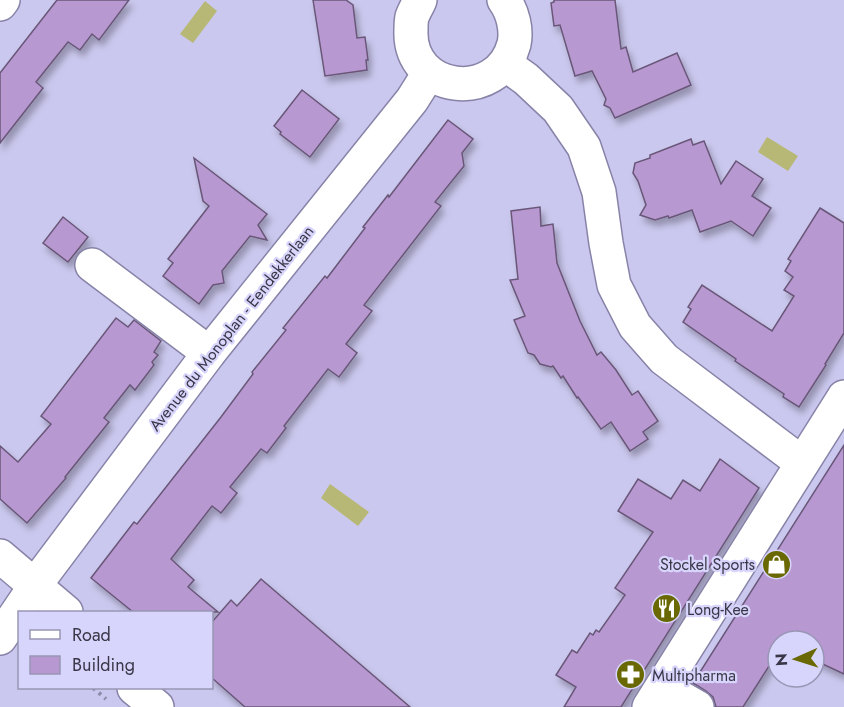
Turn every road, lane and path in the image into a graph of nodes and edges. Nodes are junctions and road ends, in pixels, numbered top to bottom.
1 (3, 0) edge
2 (420, 0) edge
3 (504, 0) edge
4 (0, 4) edge
5 (505, 64) junction
6 (429, 72) junction
7 (92, 265) dead end
8 (209, 353) junction
9 (844, 397) edge
10 (802, 463) junction
11 (0, 556) edge
12 (20, 600) edge
13 (62, 611) edge
14 (0, 638) edge
15 (136, 689) edge
16 (656, 697) edge
17 (157, 707) edge
18 (697, 707) edge

1 - 4 street
2 - 6 street
3 - 5 street
5 - 6 street
5 - 10 street
6 - 8 street, Avenue du Monoplan - Eendekkerlaan
7 - 8 street
8 - 12 street, Avenue du Monoplan - Eendekkerlaan
9 - 10 street
10 - 16 street
11 - 12 street
12 - 13 street
12 - 14 street, Avenue du Monoplan - Eendekkerlaan
15 - 17 street
16 - 18 street

